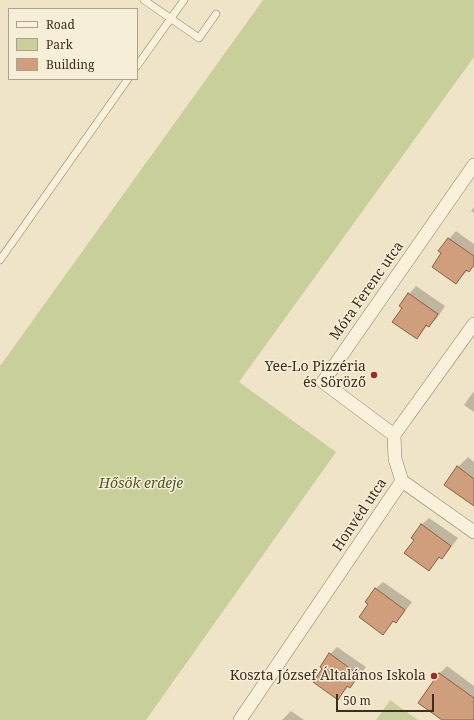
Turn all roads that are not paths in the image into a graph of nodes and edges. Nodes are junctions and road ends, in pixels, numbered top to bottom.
1 (144, 0) edge
2 (184, 0) edge
3 (216, 14) dead end
4 (171, 18) junction
5 (138, 65) edge
6 (127, 80) edge
7 (474, 166) edge
8 (0, 260) edge
9 (474, 324) edge
10 (394, 435) junction
11 (402, 481) junction
12 (474, 532) edge
13 (240, 720) edge

1 - 4 lane
2 - 4 lane
3 - 4 lane
4 - 5 lane
6 - 8 lane
7 - 10 street, Móra Ferenc utca
9 - 10 street
10 - 11 street, Honvéd utca
11 - 12 street
11 - 13 street, Honvéd utca

